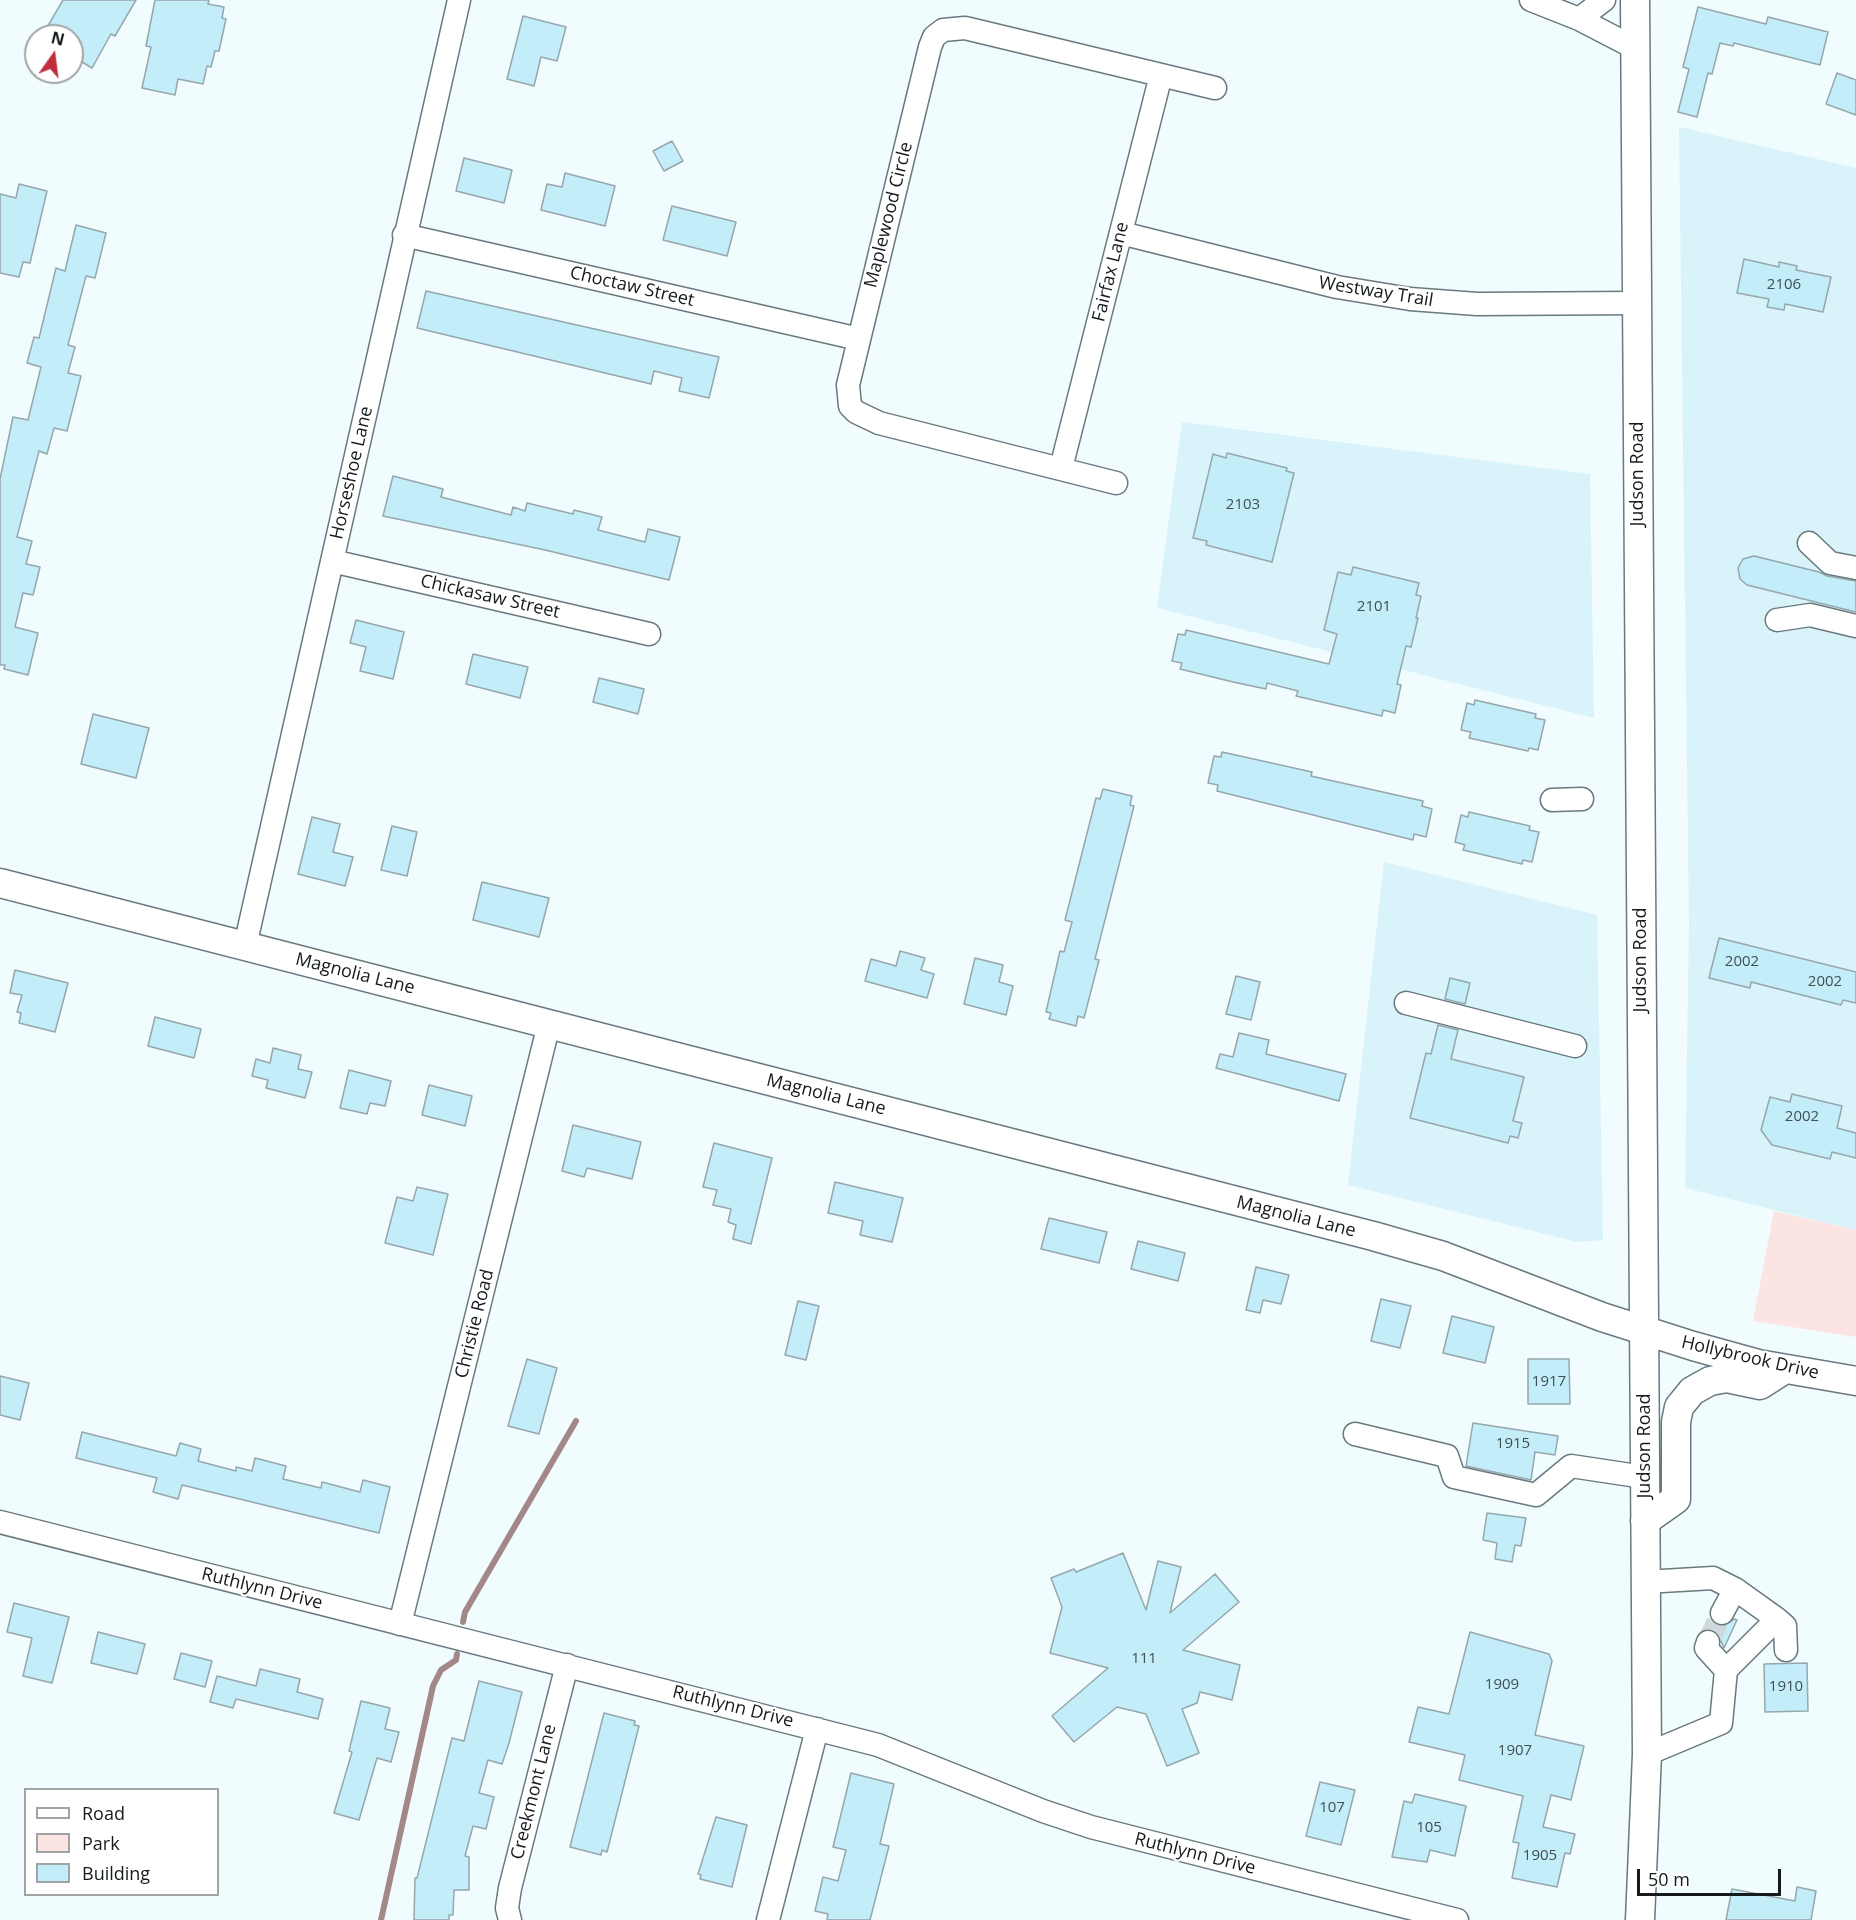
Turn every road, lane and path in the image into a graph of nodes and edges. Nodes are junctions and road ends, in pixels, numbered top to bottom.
1 (459, 0) edge
2 (1531, 0) edge
3 (1604, 0) edge
4 (1635, 0) edge
5 (1579, 19) junction
6 (1635, 48) junction
7 (1161, 75) junction
8 (1215, 88) dead end
9 (1121, 233) junction
10 (404, 235) junction
11 (1637, 303) junction
12 (859, 339) junction
13 (1061, 468) junction
14 (1116, 483) dead end
15 (1809, 543) dead end
16 (332, 561) junction
17 (1856, 568) edge
18 (1777, 620) dead end
19 (1856, 626) edge
20 (649, 634) dead end
21 (1582, 799) dead end
22 (1552, 800) dead end
23 (0, 883) edge
24 (245, 946) junction
25 (1406, 1003) dead end
26 (549, 1024) junction
27 (1575, 1046) dead end
28 (1644, 1331) junction
29 (1785, 1369) junction
30 (1856, 1381) edge
31 (1355, 1434) dead end
32 (1644, 1477) junction
33 (1645, 1521) junction
34 (0, 1522) edge
35 (1645, 1582) junction
36 (1735, 1589) junction
37 (1722, 1613) tunnel mouth
38 (1776, 1619) junction
39 (400, 1624) junction
40 (1708, 1642) dead end
41 (1786, 1650) dead end
42 (567, 1665) junction
43 (1726, 1670) junction
44 (817, 1729) junction
45 (1647, 1754) junction
46 (510, 1920) edge
47 (768, 1920) edge
48 (1457, 1920) edge
49 (1640, 1920) edge

1 - 10 street, Horseshoe Lane
2 - 5 street
3 - 5 street
4 - 6 main road, Judson Road
5 - 6 street
6 - 11 main road, Judson Road
7 - 8 street, Maplewood Circle
7 - 9 street, Fairfax Lane
7 - 12 street, Maplewood Circle
9 - 11 street, Westway Trail
9 - 13 street, Fairfax Lane
10 - 12 street, Choctaw Street
10 - 16 street, Horseshoe Lane
11 - 28 main road, Judson Road
12 - 13 street, Maplewood Circle
13 - 14 street, Maplewood Circle
15 - 17 street
16 - 20 street, Chickasaw Street
16 - 24 street, Horseshoe Lane
18 - 19 street
21 - 22 street
23 - 24 main road, Magnolia Lane
24 - 26 main road, Magnolia Lane
25 - 27 street
26 - 28 main road, Magnolia Lane
26 - 39 street, Christie Road
28 - 29 main road, Hollybrook Drive
28 - 32 main road, Judson Road
29 - 30 main road, Hollybrook Drive
29 - 33 main road
31 - 32 street
32 - 33 main road, Judson Road
33 - 35 main road, Judson Road
34 - 39 street, Ruthlynn Drive
35 - 36 street
35 - 45 main road, Judson Road
36 - 37 street
36 - 38 street
38 - 41 street
38 - 43 street
39 - 42 street, Ruthlynn Drive
40 - 43 street
42 - 44 street, Ruthlynn Drive
42 - 46 street, Creekmont Lane
43 - 45 street
44 - 47 street
44 - 48 street, Ruthlynn Drive
45 - 49 main road, Judson Road

